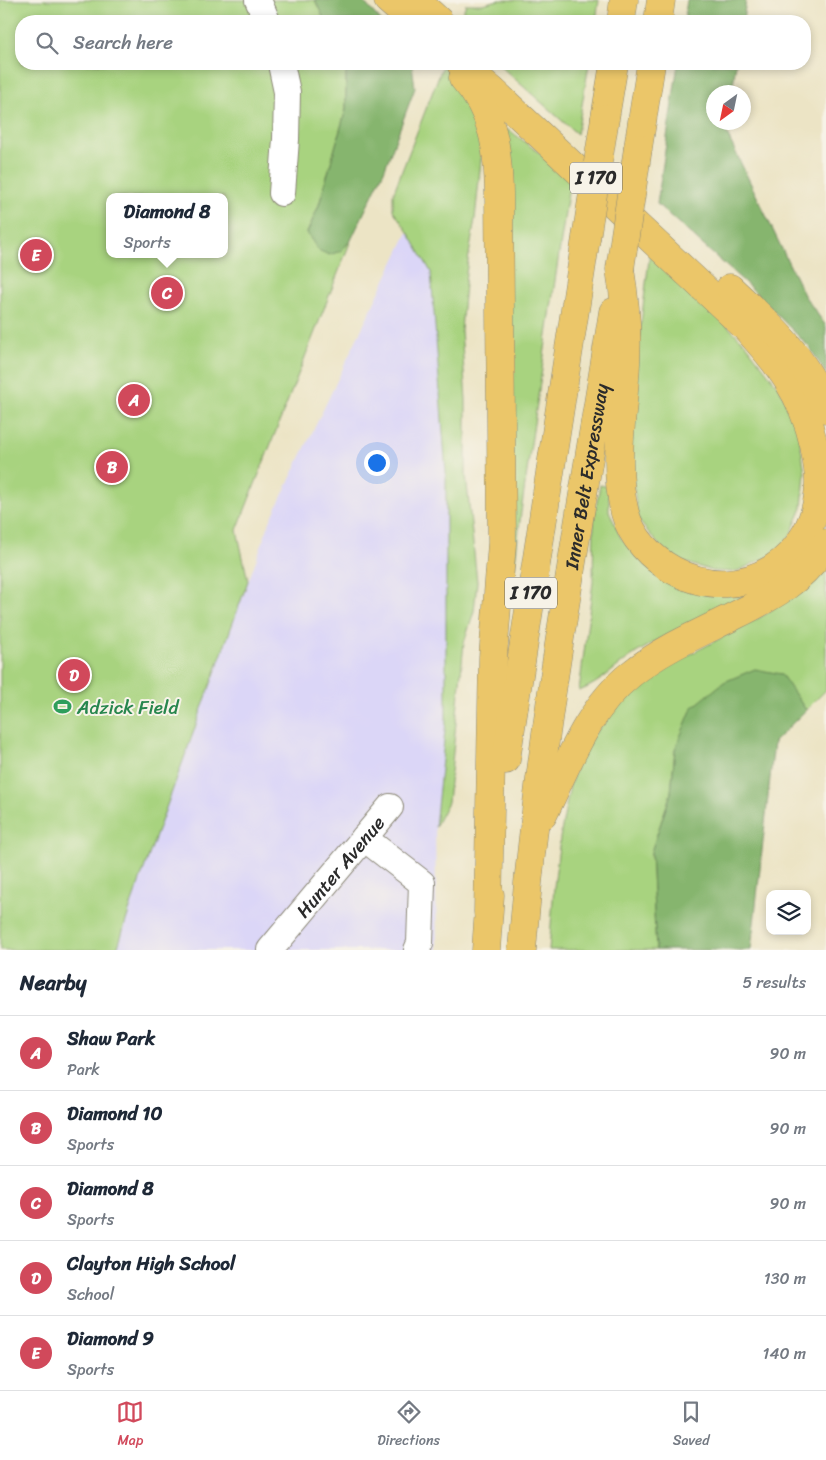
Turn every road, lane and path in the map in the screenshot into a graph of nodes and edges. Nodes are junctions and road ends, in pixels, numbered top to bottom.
1 (258, 0) edge
2 (624, 0) edge
3 (661, 0) edge
4 (264, 15) edge
5 (621, 15) edge
6 (659, 15) edge
7 (282, 70) edge
8 (455, 70) edge
9 (468, 70) edge
10 (493, 70) edge
11 (613, 70) edge
12 (650, 70) edge
13 (282, 193) dead end
14 (620, 269) junction
15 (826, 409) edge
16 (826, 544) edge
17 (390, 807) dead end
18 (533, 836) junction
19 (364, 838) junction
20 (488, 912) junction
21 (270, 950) edge
22 (417, 950) edge
23 (486, 950) edge
24 (522, 950) edge

1 - 4 street
2 - 5 highway
3 - 6 highway
7 - 13 street
8 - 20 highway
9 - 14 highway
10 - 15 highway
11 - 20 highway, Inner Belt Expressway / I 170, bridge
12 - 14 highway, Inner Belt Expressway / I 170, bridge
14 - 18 highway, Inner Belt Expressway / I 170
16 - 18 highway
17 - 19 street, Hunter Avenue
18 - 24 highway, Inner Belt Expressway / I 170
19 - 21 street, Hunter Avenue
19 - 22 street
20 - 23 highway, Inner Belt Expressway / I 170

